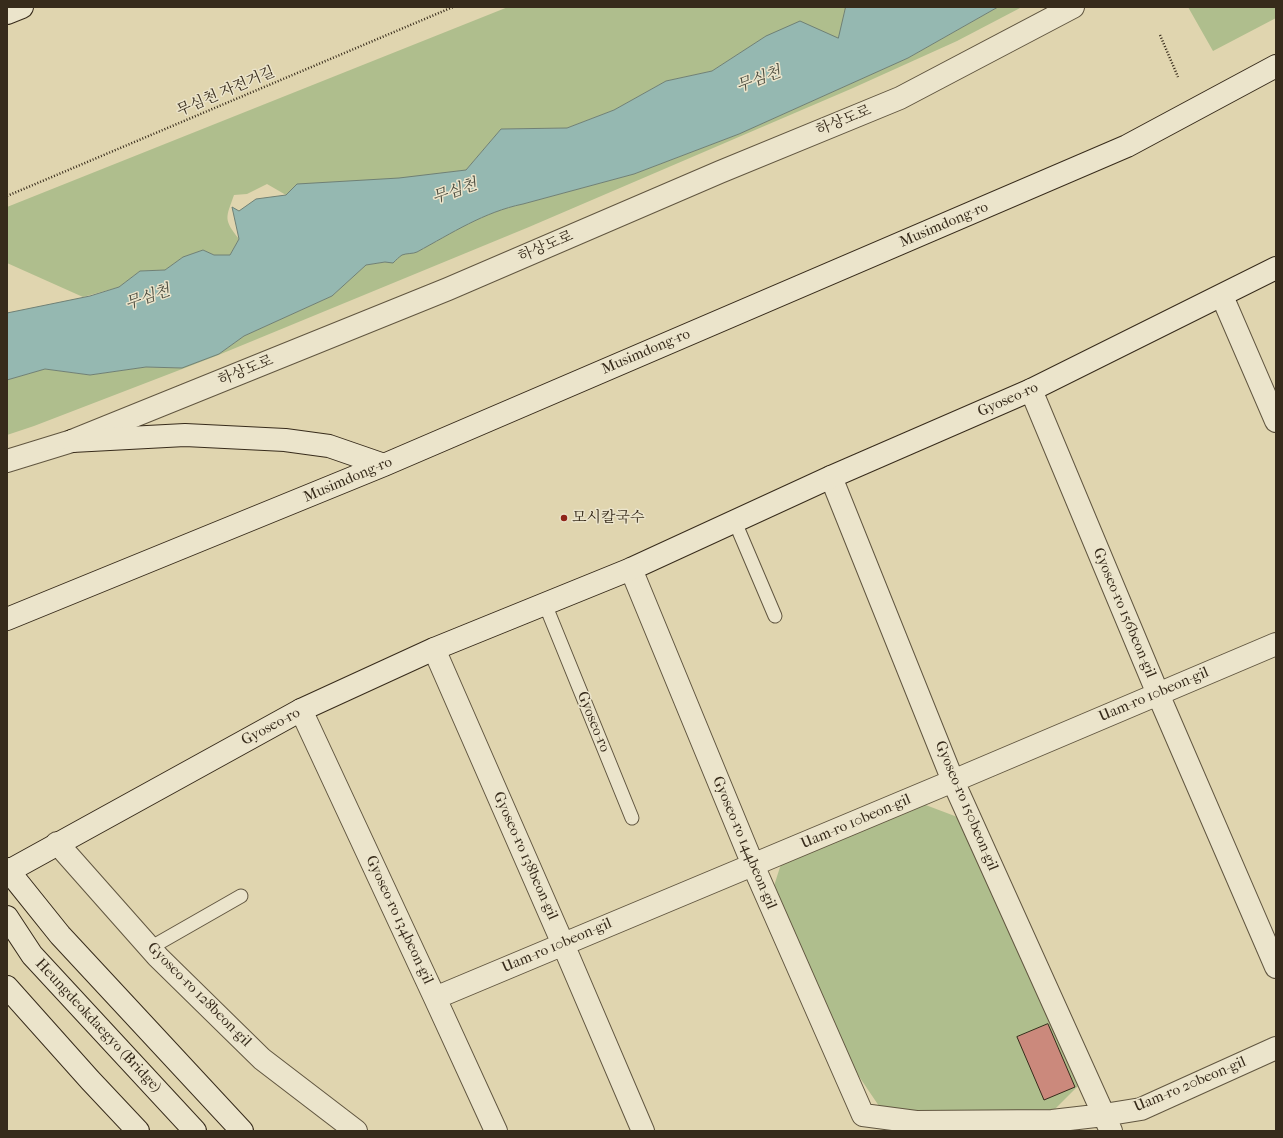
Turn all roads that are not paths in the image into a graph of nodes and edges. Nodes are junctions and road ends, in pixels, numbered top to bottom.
1 (22, 7) edge
2 (1073, 7) edge
3 (7, 13) edge
4 (1276, 66) edge
5 (1276, 268) edge
6 (1222, 296) junction
7 (1031, 390) junction
8 (1276, 421) edge
9 (72, 441) junction
10 (7, 461) edge
11 (384, 465) junction
12 (831, 477) junction
13 (735, 522) junction
14 (631, 569) junction
15 (545, 604) junction
16 (775, 616) dead end
17 (7, 619) edge
18 (1276, 644) edge
19 (434, 649) junction
20 (1158, 694) junction
21 (300, 710) junction
22 (953, 781) junction
23 (632, 818) dead end
24 (57, 843) junction
25 (752, 865) junction
26 (7, 871) edge
27 (241, 896) dead end
28 (7, 917) edge
29 (563, 944) junction
30 (150, 948) junction
31 (1276, 967) edge
32 (7, 987) edge
33 (435, 998) junction
34 (1276, 1048) edge
35 (860, 1123) edge
36 (1107, 1123) edge
37 (138, 1131) edge
38 (195, 1131) edge
39 (242, 1131) edge
40 (356, 1131) edge
41 (496, 1131) edge
42 (643, 1131) edge

1 - 3 street
2 - 9 street, 하상도로
4 - 11 street, Musimdong-ro
5 - 6 street, Gyoseo-ro
6 - 7 street, Gyoseo-ro
6 - 8 street
7 - 12 street, Gyoseo-ro
7 - 20 street, Gyoseo-ro 156beon-gil
9 - 10 street, 하상도로
9 - 11 street
11 - 17 street, Musimdong-ro
12 - 13 street, Gyoseo-ro
12 - 22 street, Gyoseo-ro 150beon-gil
13 - 14 street, Gyoseo-ro
13 - 16 lane
14 - 15 street, Gyoseo-ro
14 - 25 street, Gyoseo-ro 144beon-gil
15 - 19 street, Gyoseo-ro
15 - 23 lane, Gyoseo-ro
18 - 20 street, Uam-ro 10beon-gil
19 - 21 street, Gyoseo-ro
19 - 29 street, Gyoseo-ro 138beon-gil
20 - 22 street, Uam-ro 10beon-gil
20 - 31 street, Gyoseo-ro 156beon-gil
21 - 24 street, Gyoseo-ro
21 - 33 street, Gyoseo-ro 134beon-gil
22 - 25 street, Uam-ro 10beon-gil
22 - 36 street, Gyoseo-ro 150beon-gil
24 - 26 street, Gyoseo-ro
24 - 30 street, Gyoseo-ro 128beon-gil
25 - 29 street, Uam-ro 10beon-gil
25 - 35 street, Gyoseo-ro 144beon-gil
26 - 39 street
27 - 30 lane
28 - 38 street, Heungdeokdaegyo (Bridge)
29 - 33 street, Uam-ro 10beon-gil
29 - 42 street, Gyoseo-ro 138beon-gil
30 - 40 street, Gyoseo-ro 128beon-gil
32 - 37 street
33 - 41 street, Gyoseo-ro 134beon-gil
34 - 36 street, Uam-ro 20beon-gil
35 - 36 street, Uam-ro 20beon-gil

